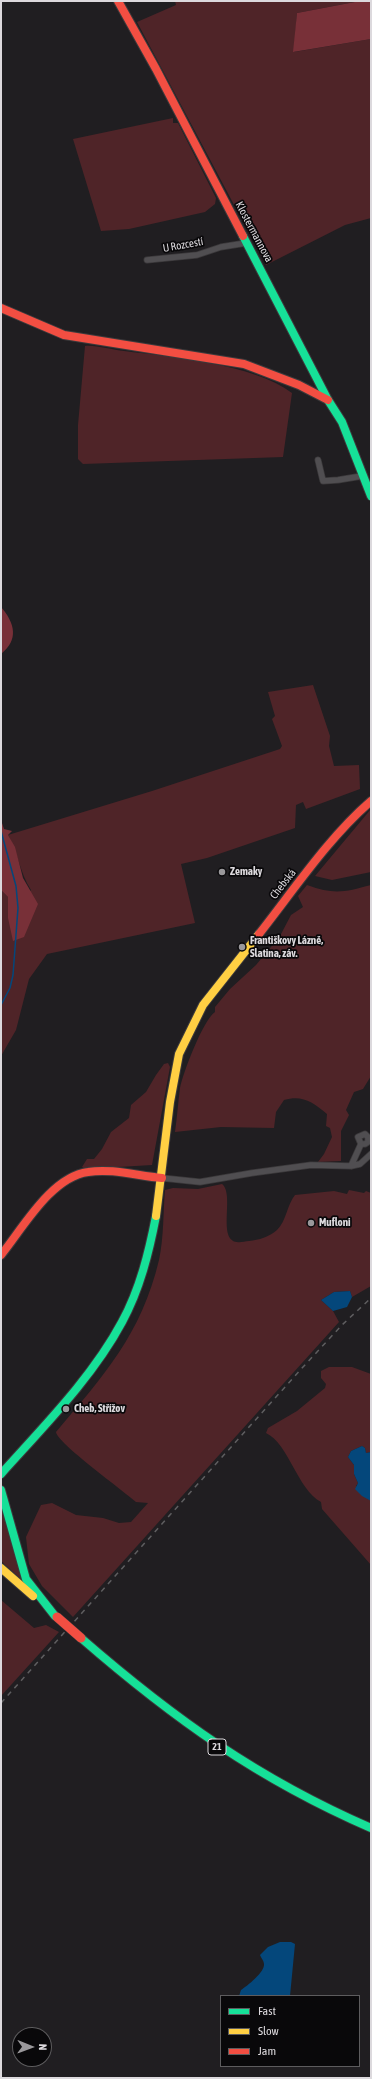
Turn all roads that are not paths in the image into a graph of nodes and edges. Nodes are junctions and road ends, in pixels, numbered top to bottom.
1 (118, 1) edge
2 (246, 243) junction
3 (147, 260) dead end
4 (1, 308) edge
5 (328, 400) junction
6 (318, 460) dead end
7 (362, 476) junction
8 (371, 496) edge
9 (371, 801) edge
10 (361, 1144) dead end
11 (371, 1154) edge
12 (351, 1166) junction
13 (162, 1178) junction
14 (1, 1255) edge
15 (1, 1474) edge
16 (1, 1490) edge
17 (1, 1568) edge
18 (1, 1575) edge
19 (56, 1617) junction
20 (371, 1828) edge

1 - 2 main road, Klostermannova
2 - 3 street, U Rozcestí
2 - 5 main road, Klostermannova
4 - 5 main road
5 - 7 main road, Klostermannova
6 - 7 street
7 - 8 main road, Klostermannova
9 - 13 main road, Chebská
10 - 12 street
11 - 12 street
12 - 13 street
13 - 14 main road
13 - 15 main road, Chebská
16 - 19 main road, 21
17 - 19 main road, 21
18 - 19 main road, 21
19 - 20 main road, 21, bridge

